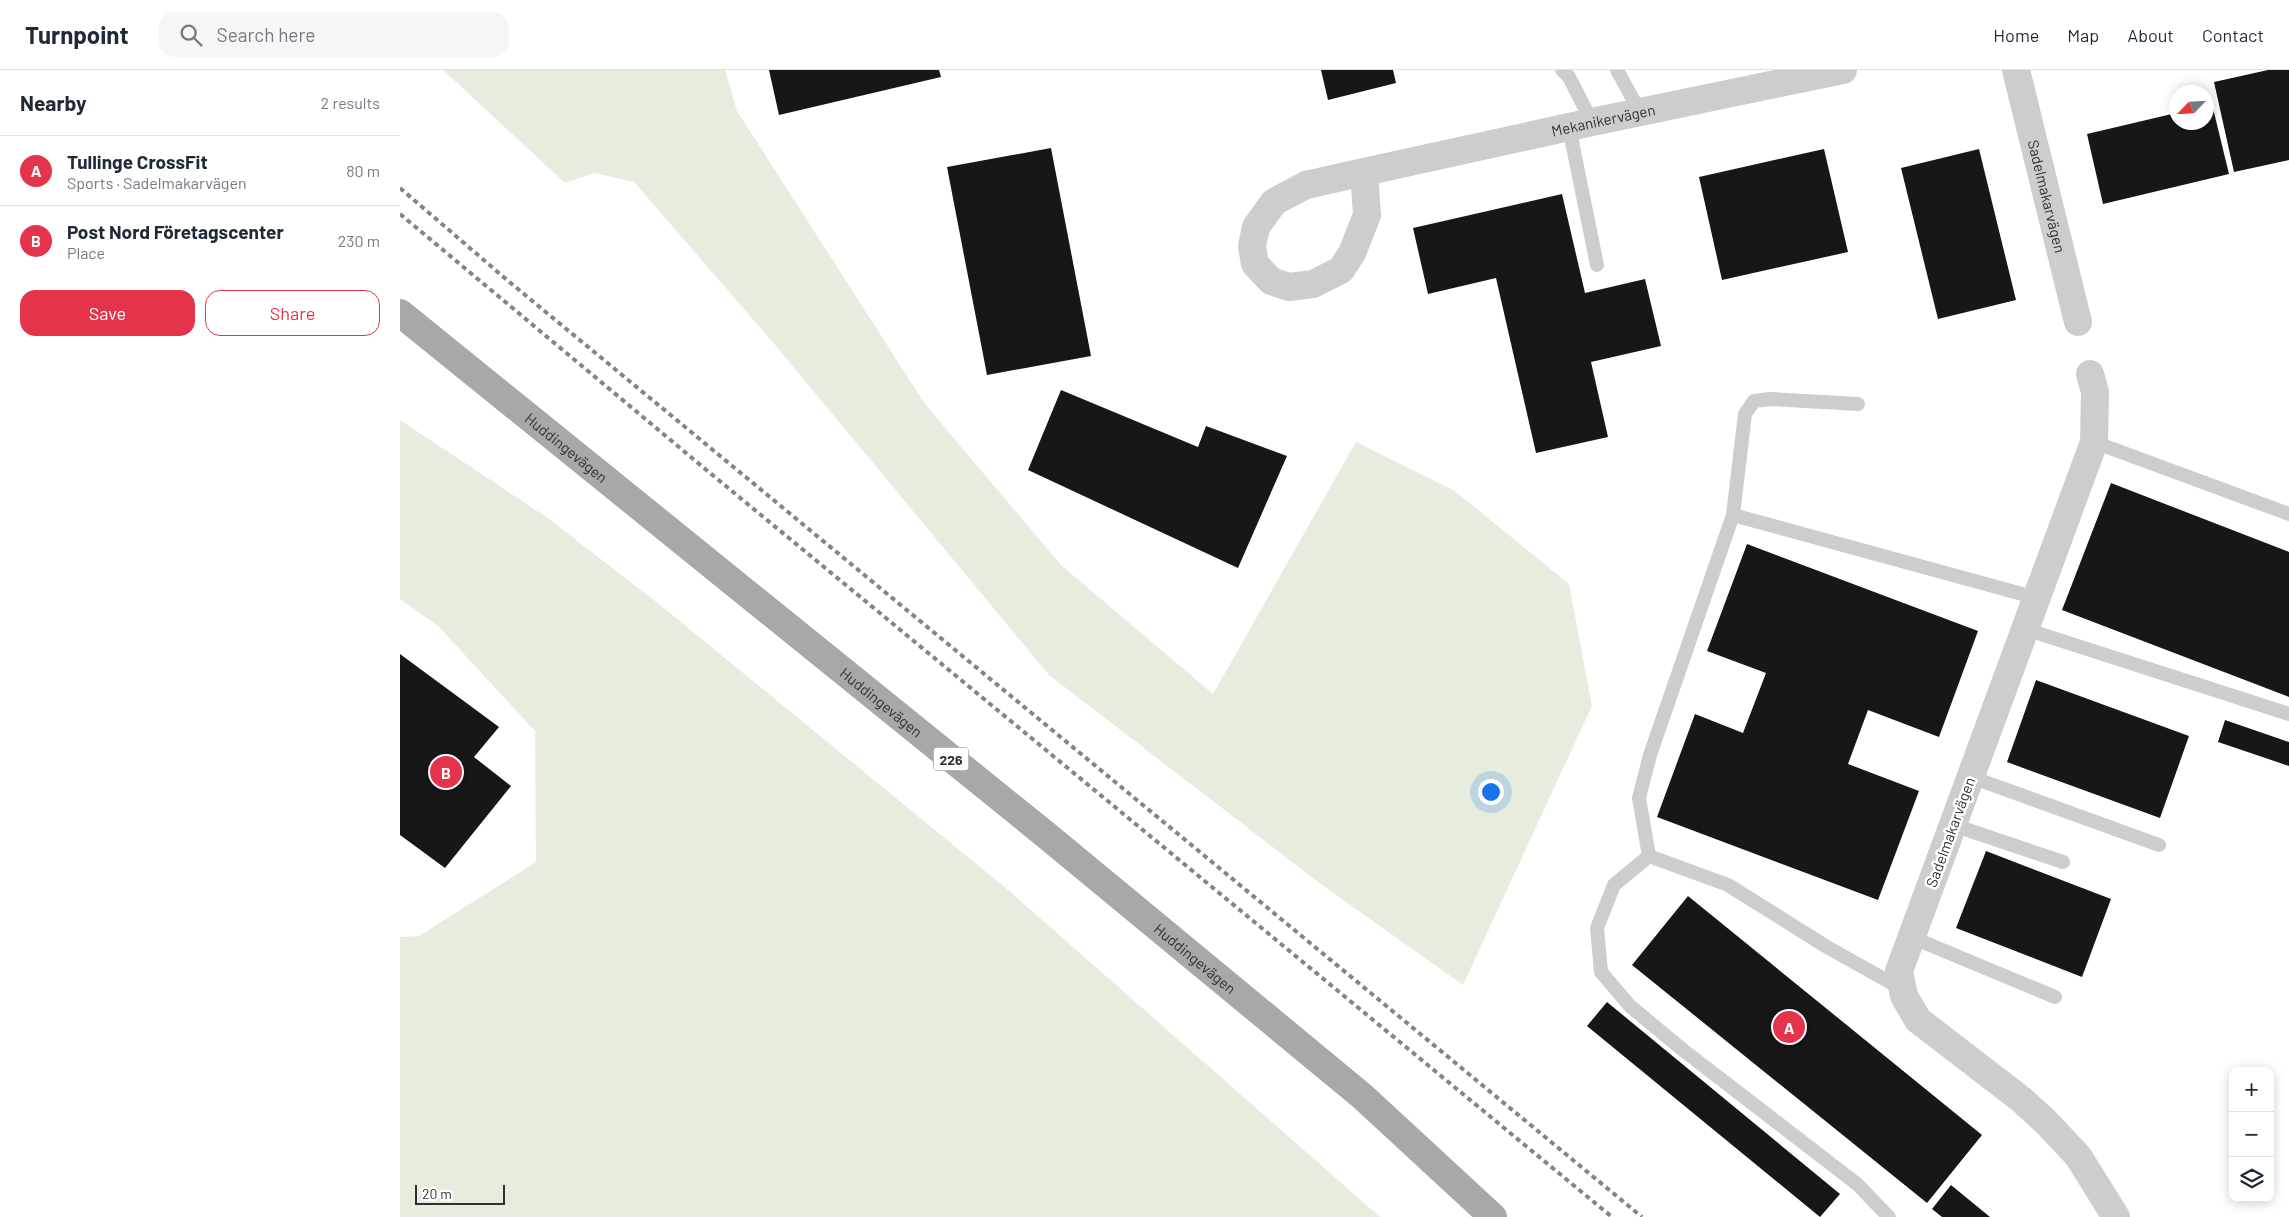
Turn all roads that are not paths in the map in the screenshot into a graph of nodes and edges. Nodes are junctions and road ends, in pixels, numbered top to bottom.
1 (1562, 70) edge
2 (1617, 70) edge
3 (1843, 70) edge
4 (2016, 70) edge
5 (1640, 112) junction
6 (1580, 124) junction
7 (1364, 172) junction
8 (1597, 265) dead end
9 (400, 313) edge
10 (2078, 322) dead end
11 (2090, 374) dead end
12 (1858, 404) dead end
13 (2094, 442) junction
14 (2289, 514) edge
15 (1733, 515) junction
16 (2037, 598) junction
17 (2025, 629) junction
18 (2289, 714) edge
19 (1971, 777) junction
20 (1953, 824) junction
21 (2159, 845) dead end
22 (1649, 856) junction
23 (2063, 862) dead end
24 (1911, 938) junction
25 (1903, 989) junction
26 (2055, 997) dead end
27 (1492, 1217) edge
28 (1889, 1217) edge
29 (2116, 1217) edge

1 - 6 lane
2 - 5 lane
3 - 5 street, Mekanikervägen
4 - 10 street, Sadelmakarvägen
5 - 6 street, Mekanikervägen
6 - 7 street, Mekanikervägen
6 - 8 lane
7 - 7 street, Mekanikervägen
9 - 27 main road, Huddingevägen / 226
11 - 13 street, Sadelmakarvägen
12 - 15 lane
13 - 14 lane
13 - 16 street, Sadelmakarvägen
15 - 16 lane
15 - 22 lane
16 - 17 street, Sadelmakarvägen
17 - 18 lane
17 - 19 street, Sadelmakarvägen
19 - 20 street, Sadelmakarvägen
19 - 21 lane
20 - 23 lane
20 - 24 street, Sadelmakarvägen
22 - 25 lane
22 - 28 lane
24 - 25 street, Sadelmakarvägen
24 - 26 lane
25 - 29 street, Sadelmakarvägen

